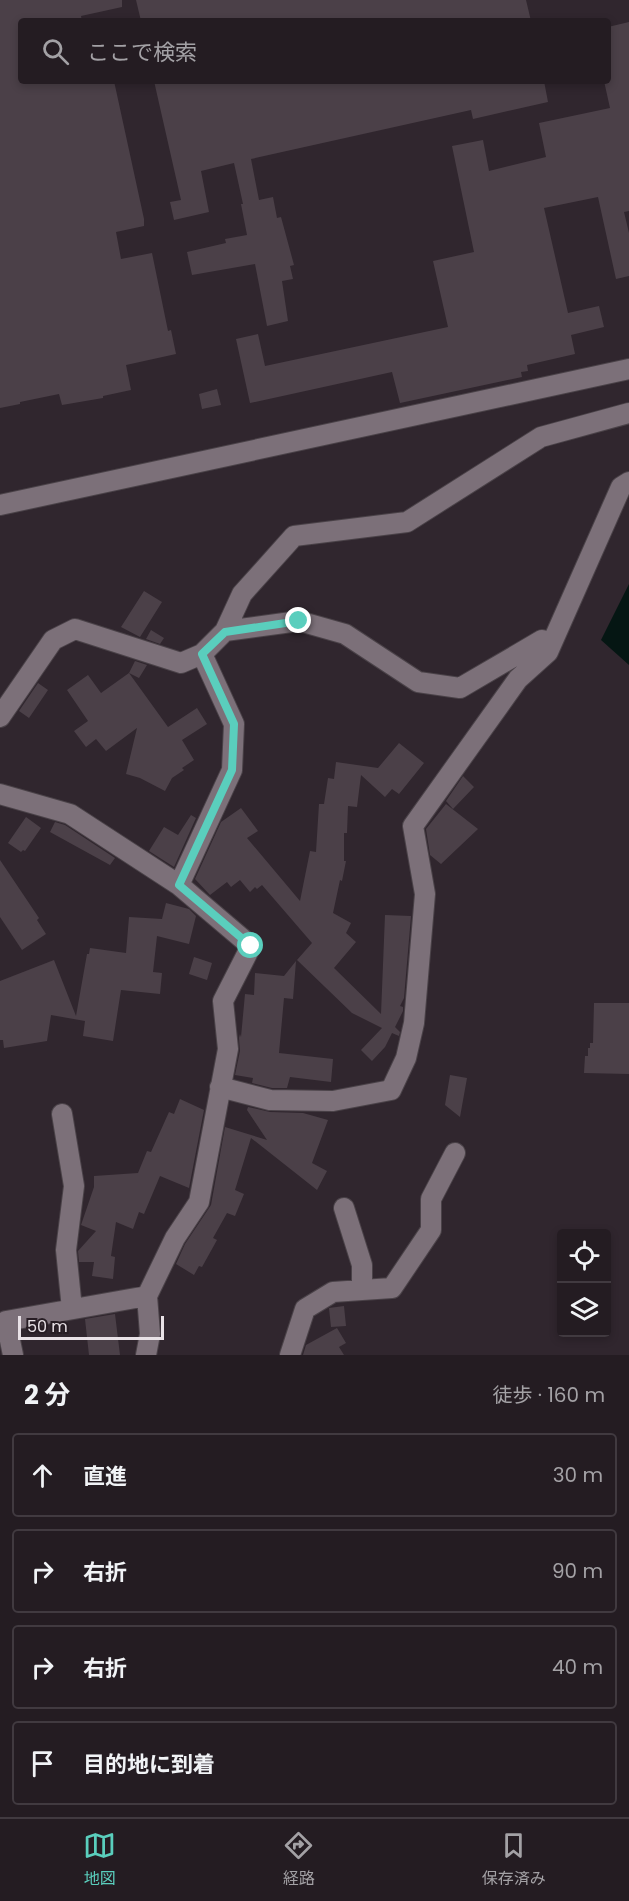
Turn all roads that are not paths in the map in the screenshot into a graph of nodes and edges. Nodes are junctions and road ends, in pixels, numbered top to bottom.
1 (629, 369) edge
2 (629, 413) edge
3 (629, 482) edge
4 (0, 505) edge
5 (225, 632) junction
6 (551, 644) junction
7 (202, 654) junction
8 (0, 717) edge
9 (0, 794) edge
10 (179, 885) junction
11 (220, 1087) junction
12 (62, 1113) dead end
13 (455, 1153) dead end
14 (344, 1208) dead end
15 (362, 1290) junction
16 (147, 1296) junction
17 (72, 1310) junction
18 (13, 1355) edge
19 (146, 1355) edge
20 (290, 1355) edge

1 - 4 street
2 - 5 street
3 - 6 street
5 - 6 street
5 - 7 street
6 - 11 street
7 - 8 street
7 - 10 street
9 - 10 street
10 - 11 street
11 - 16 street
12 - 17 street
13 - 15 street
14 - 15 street
15 - 20 street
16 - 17 street
16 - 19 street
17 - 18 street

